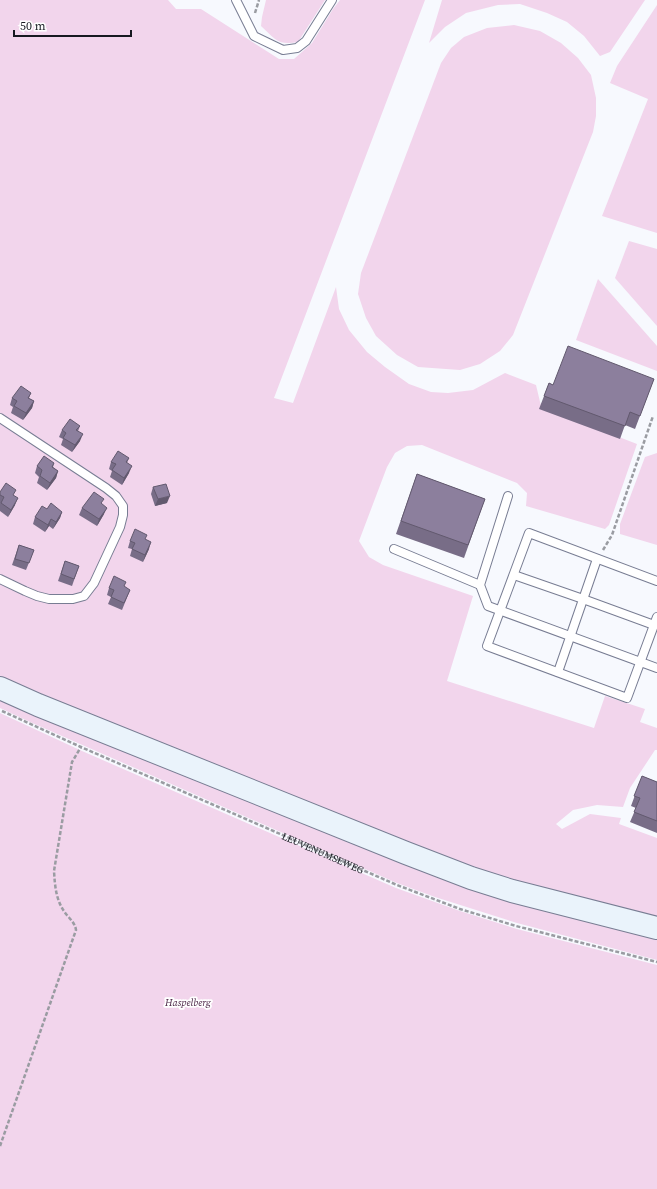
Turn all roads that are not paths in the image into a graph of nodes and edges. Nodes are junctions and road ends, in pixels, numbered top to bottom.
1 (236, 0) edge
2 (332, 0) edge
3 (0, 418) edge
4 (508, 496) dead end
5 (394, 549) dead end
6 (597, 559) junction
7 (514, 575) junction
8 (0, 579) edge
9 (657, 581) edge
10 (480, 585) junction
11 (583, 599) junction
12 (500, 611) junction
13 (656, 621) edge
14 (570, 636) junction
15 (640, 662) junction
16 (657, 668) edge
17 (558, 672) junction
18 (0, 688) edge
19 (657, 928) edge

1 - 2 lane
3 - 8 lane
4 - 10 lane
5 - 10 lane
6 - 7 lane
6 - 9 lane
6 - 11 lane
7 - 11 lane
7 - 12 lane
10 - 12 lane
11 - 13 lane
11 - 14 lane
12 - 14 lane
12 - 17 lane
13 - 15 lane
14 - 15 lane
14 - 17 lane
15 - 16 lane
15 - 17 lane
18 - 19 main road

